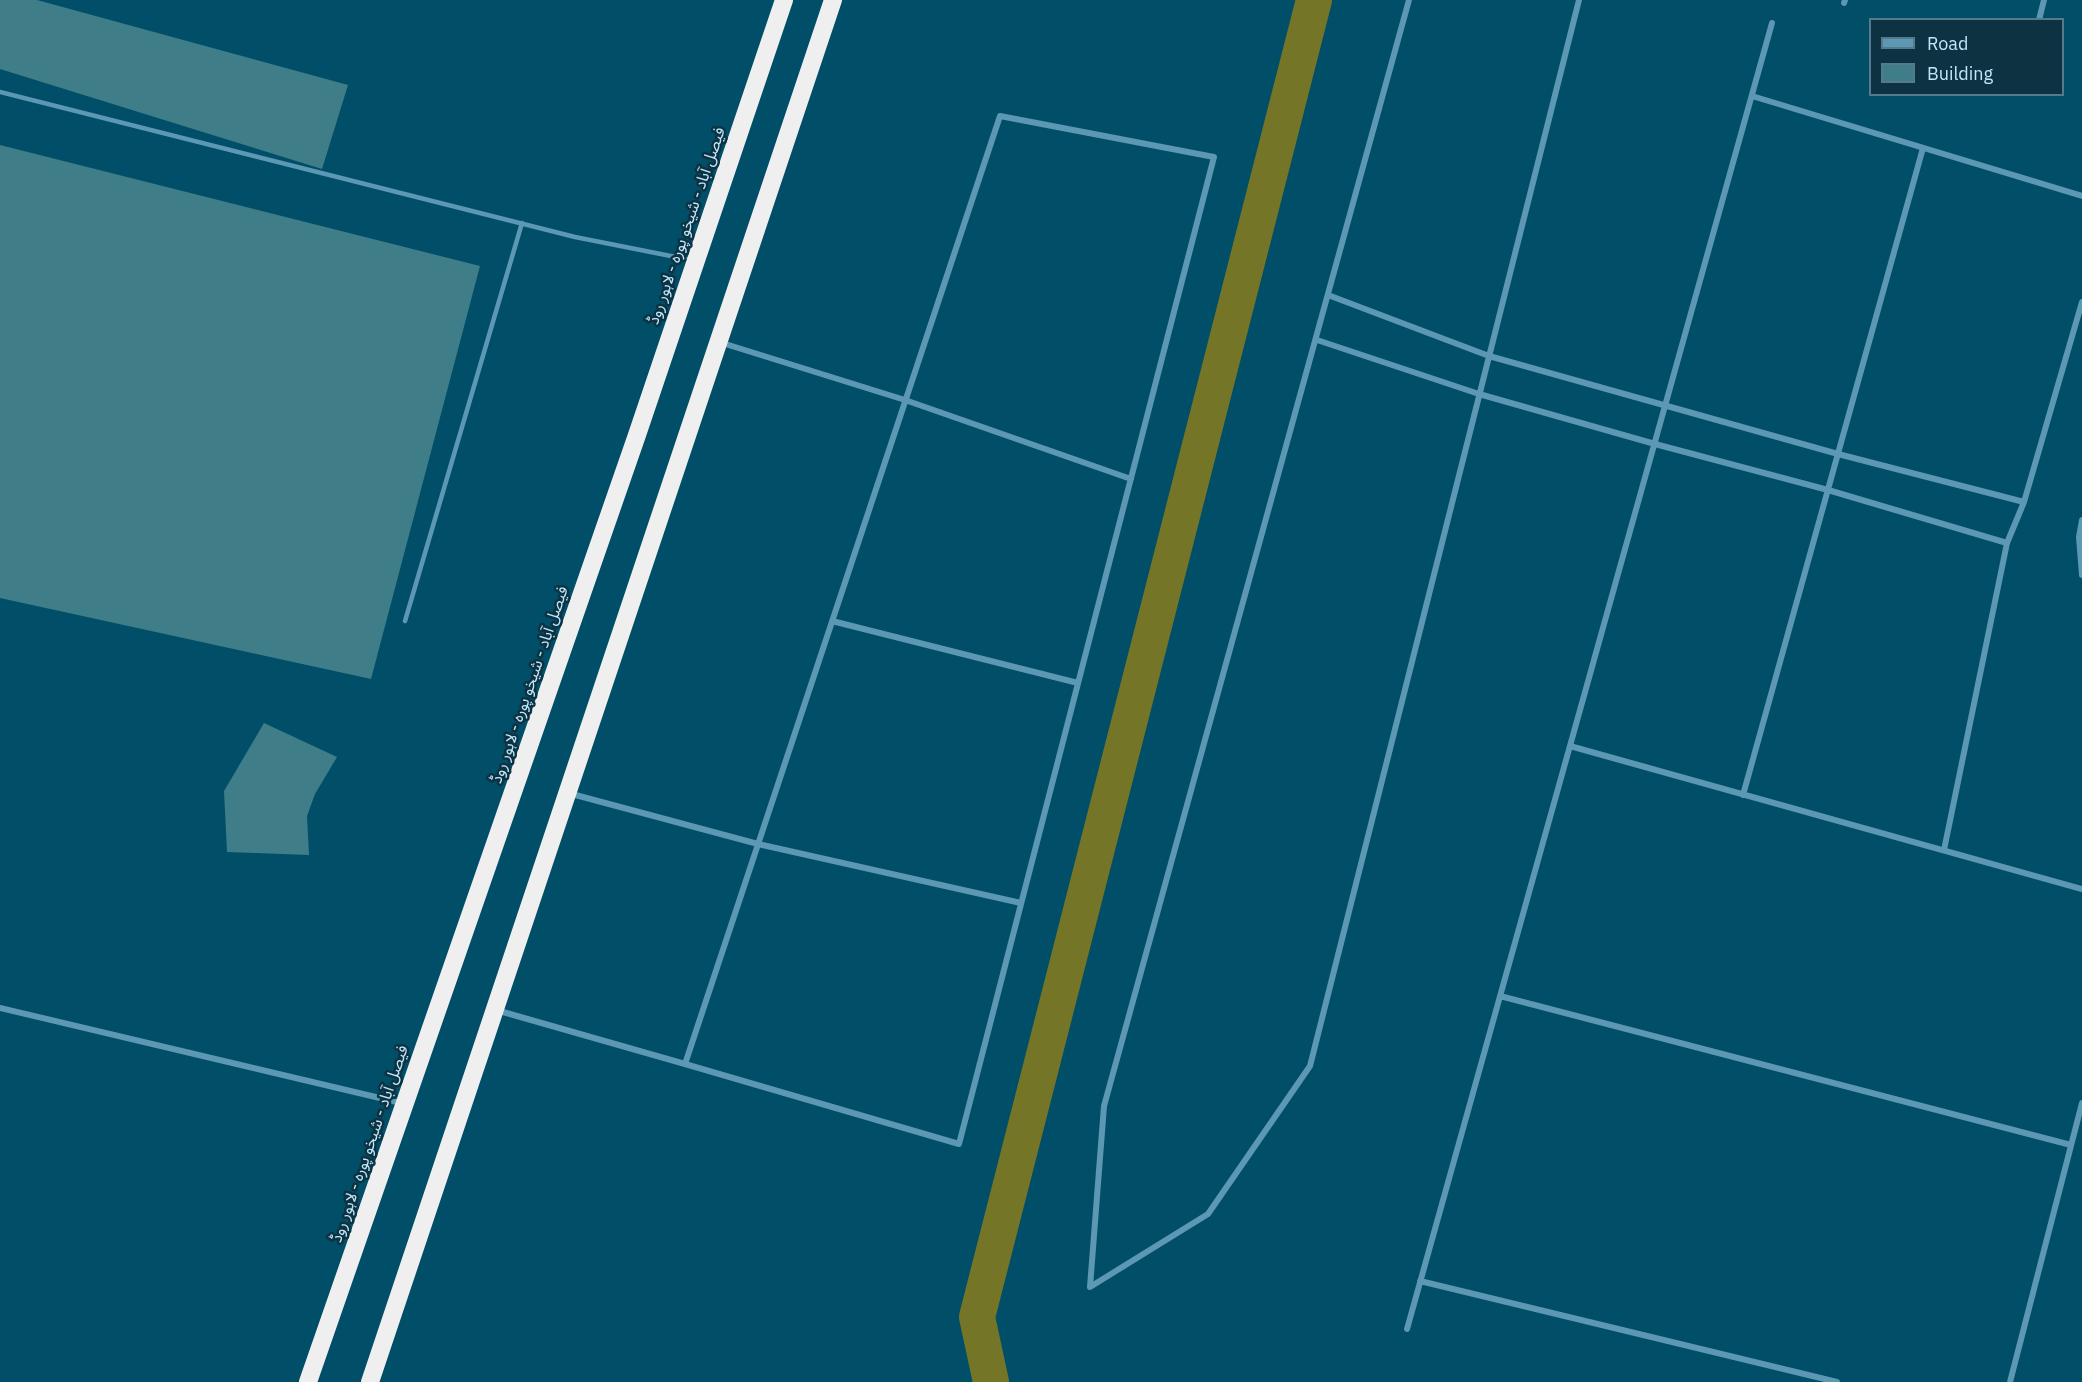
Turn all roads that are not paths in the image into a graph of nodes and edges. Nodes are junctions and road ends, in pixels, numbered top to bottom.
1 (784, 0) edge
2 (833, 0) edge
3 (1409, 0) edge
4 (1579, 0) edge
5 (2044, 0) edge
6 (2040, 18) edge
7 (1772, 24) dead end
8 (0, 92) edge
9 (1752, 96) junction
10 (1923, 148) junction
11 (2082, 196) edge
12 (522, 223) junction
13 (696, 261) junction
14 (1328, 295) junction
15 (2082, 302) edge
16 (1317, 340) junction
17 (719, 342) junction
18 (1489, 356) junction
19 (1479, 394) junction
20 (905, 400) junction
21 (1665, 406) junction
22 (1654, 444) junction
23 (1838, 454) junction
24 (1131, 479) junction
25 (1828, 490) junction
26 (2024, 502) junction
27 (2082, 520) edge
28 (2007, 543) junction
29 (2082, 575) edge
30 (405, 621) dead end
31 (832, 621) junction
32 (1078, 683) junction
33 (1570, 746) junction
34 (568, 792) junction
35 (1743, 795) junction
36 (758, 844) junction
37 (1944, 850) junction
38 (2082, 889) edge
39 (1021, 903) junction
40 (1500, 996) junction
41 (0, 1008) edge
42 (495, 1010) junction
43 (685, 1064) junction
44 (2082, 1103) edge
45 (405, 1104) junction
46 (2071, 1145) junction
47 (1420, 1281) junction
48 (1407, 1329) dead end
49 (308, 1382) edge
50 (370, 1382) edge
51 (1837, 1382) edge
52 (2010, 1382) edge

1 - 13 highway, فیصل آباد - شیخو پورہ - لاہور روڈ
2 - 17 highway
3 - 14 street
4 - 18 street
5 - 6 street
7 - 9 street
8 - 12 lane
9 - 10 street
9 - 21 street
10 - 11 street
10 - 23 street
12 - 13 lane
12 - 30 lane
13 - 45 highway, فیصل آباد - شیخو پورہ - لاہور روڈ
14 - 16 street
14 - 18 street
15 - 26 street
16 - 19 street
16 - 19 street
17 - 20 street
17 - 34 highway
18 - 19 street
18 - 21 street
19 - 22 street
20 - 24 street
20 - 24 street
20 - 31 street
21 - 22 street
21 - 23 street
22 - 25 street
22 - 33 street
23 - 25 street
23 - 26 street
24 - 32 street
25 - 28 street
25 - 35 street
26 - 28 street
27 - 29 street
28 - 37 street
31 - 32 street
31 - 36 street
32 - 39 street
33 - 35 street
33 - 40 street
34 - 36 street
34 - 42 highway
35 - 37 street
36 - 39 street
36 - 43 street
37 - 38 street
39 - 43 street
40 - 46 street
40 - 47 street
41 - 45 street
42 - 43 street
42 - 50 highway
44 - 46 street
45 - 49 highway, فیصل آباد - شیخو پورہ - لاہور روڈ
46 - 52 street
47 - 48 street
47 - 51 street

